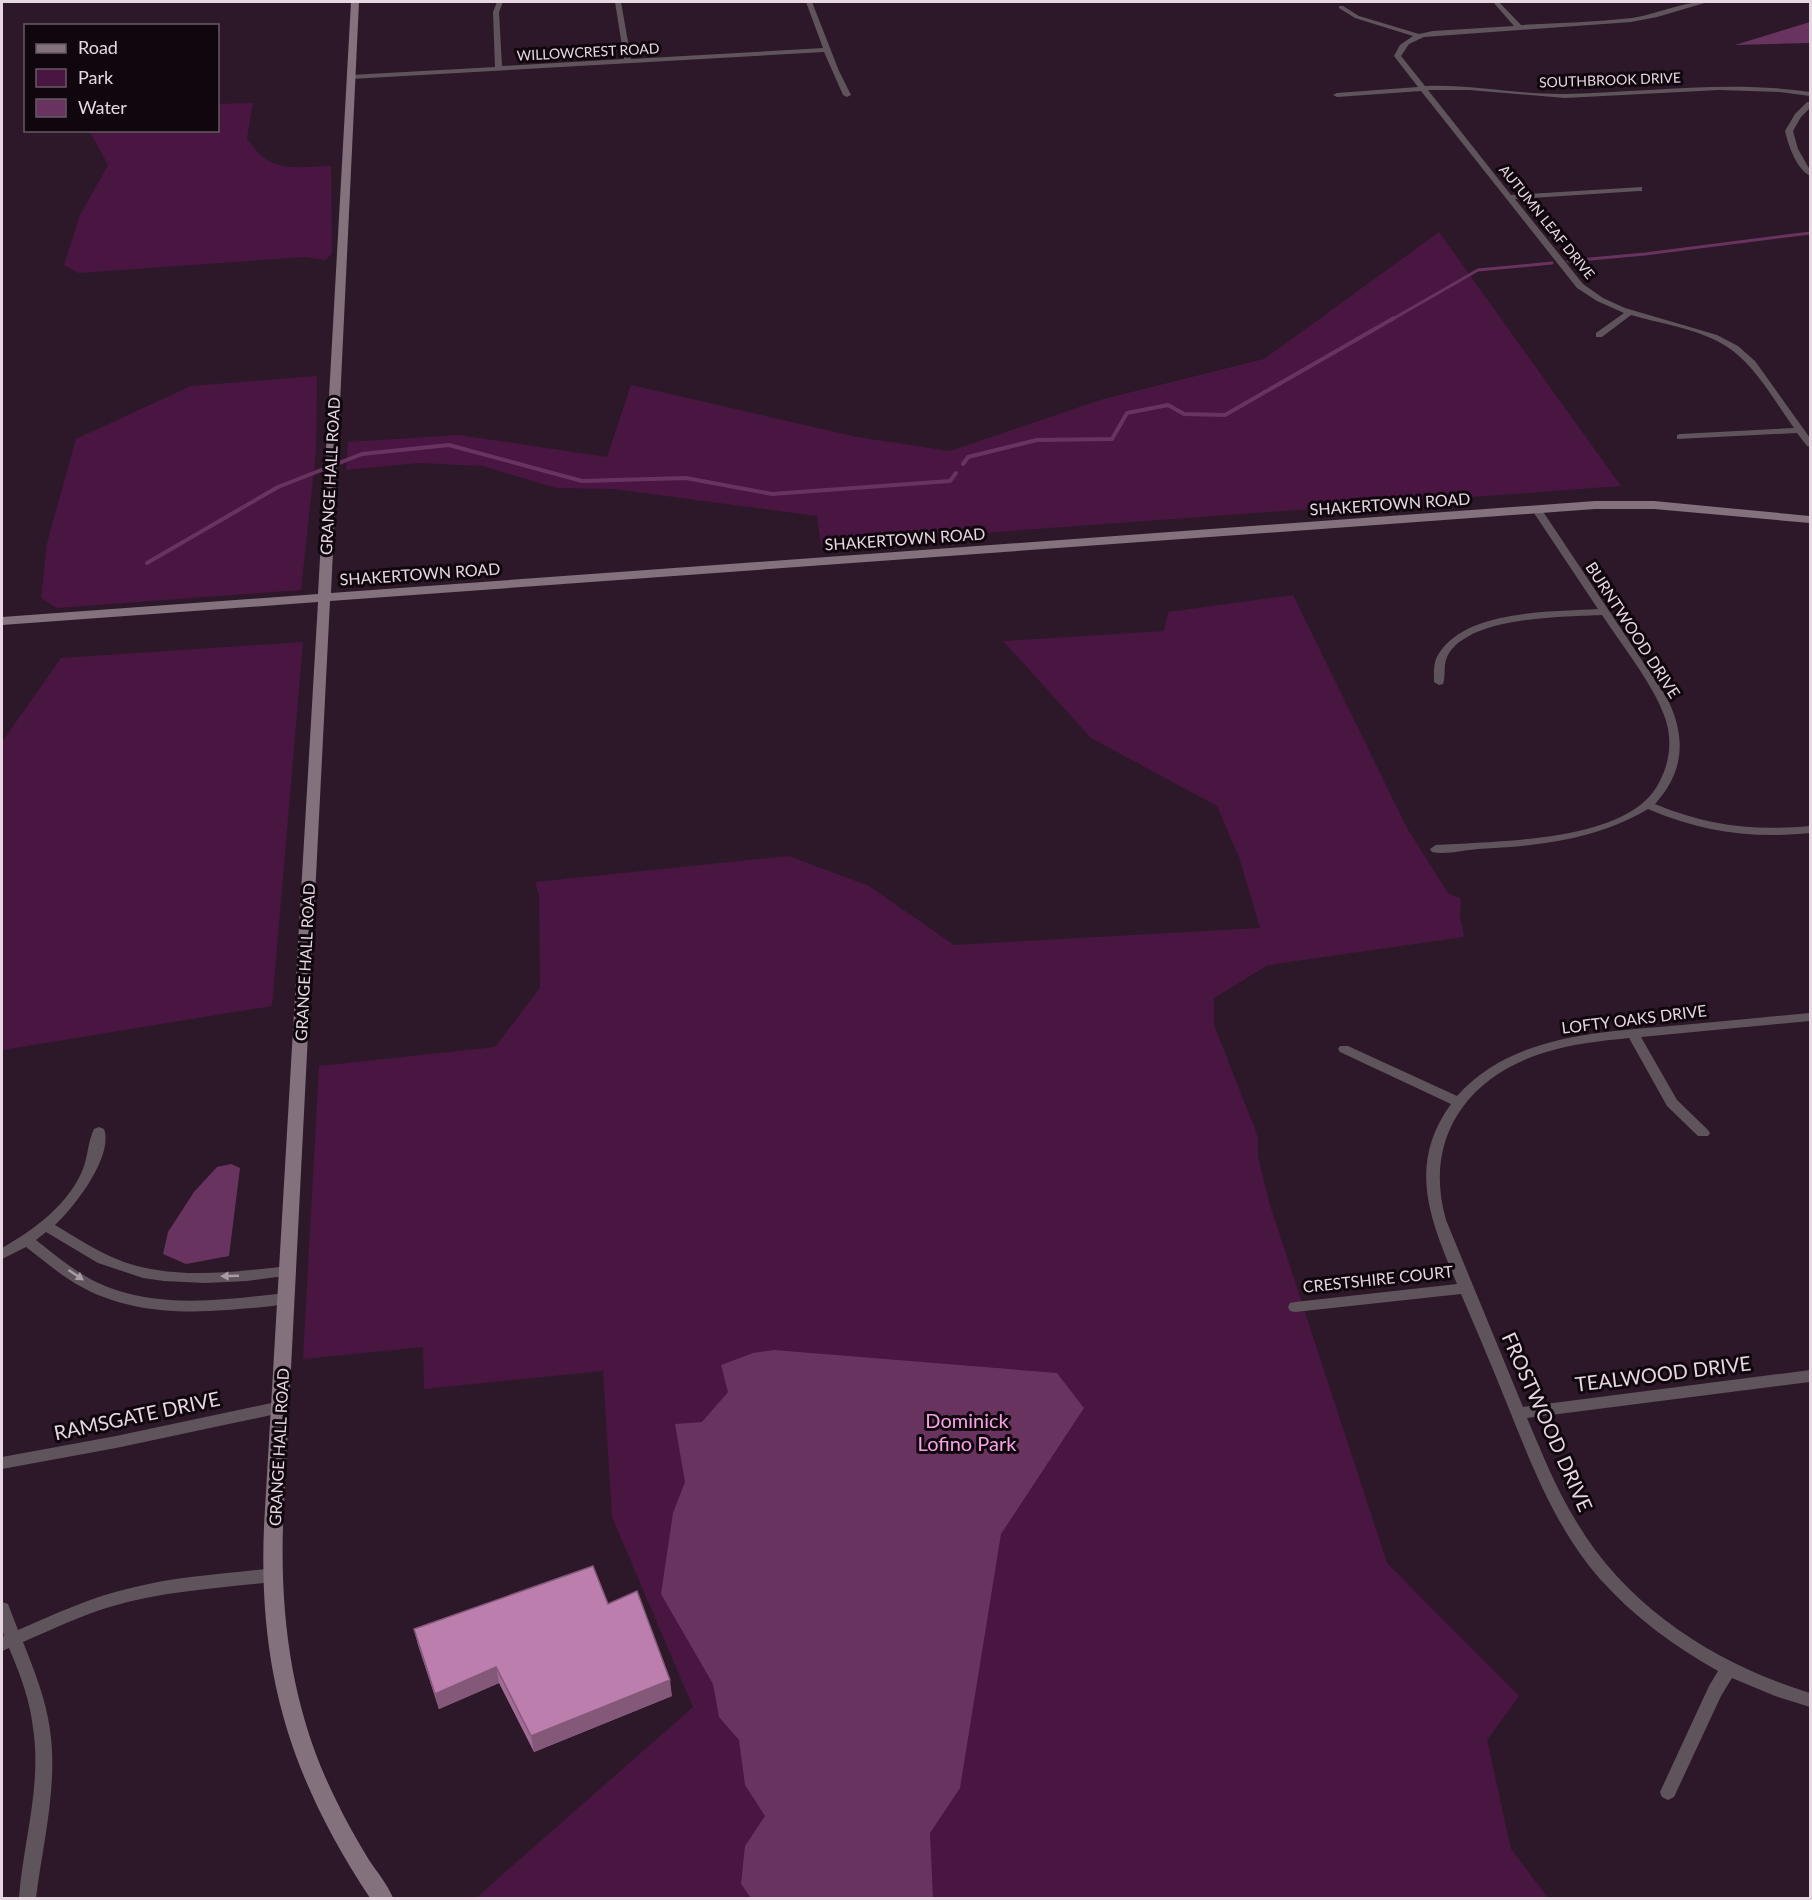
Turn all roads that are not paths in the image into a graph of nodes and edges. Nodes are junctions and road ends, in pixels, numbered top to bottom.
1 (355, 2) edge
2 (500, 2) edge
3 (618, 2) edge
4 (809, 2) edge
5 (1496, 2) edge
6 (1675, 2) edge
7 (1705, 2) edge
8 (1341, 7) dead end
9 (1688, 7) junction
10 (1519, 27) junction
11 (1418, 36) junction
12 (827, 50) junction
13 (628, 62) junction
14 (499, 69) junction
15 (351, 77) junction
16 (1425, 88) junction
17 (1810, 94) edge
18 (847, 95) dead end
19 (1337, 95) dead end
20 (1810, 104) edge
21 (1810, 174) edge
22 (1639, 189) dead end
23 (1509, 197) junction
24 (1628, 314) junction
25 (1599, 335) dead end
26 (1800, 430) junction
27 (1680, 437) dead end
28 (1810, 444) edge
29 (1537, 510) junction
30 (1810, 519) edge
31 (324, 598) junction
32 (1603, 612) junction
33 (2, 621) edge
34 (1439, 682) dead end
35 (1648, 805) junction
36 (1810, 830) edge
37 (1436, 849) dead end
38 (1810, 1017) edge
39 (1633, 1034) junction
40 (1344, 1049) dead end
41 (1460, 1102) junction
42 (99, 1132) dead end
43 (1703, 1133) dead end
44 (46, 1226) junction
45 (28, 1241) junction
46 (2, 1254) edge
47 (288, 1271) junction
48 (1465, 1288) junction
49 (285, 1298) junction
50 (1295, 1306) dead end
51 (1810, 1376) edge
52 (281, 1407) junction
53 (1520, 1413) junction
54 (2, 1463) edge
55 (273, 1575) junction
56 (2, 1609) edge
57 (7, 1642) edge
58 (1728, 1670) junction
59 (1810, 1700) edge
60 (1668, 1792) dead end
61 (27, 1899) edge
62 (382, 1899) edge

1 - 15 street, GRANGE HALL ROAD
2 - 14 street
3 - 13 street
4 - 12 street
5 - 10 street
6 - 9 street
7 - 9 street
8 - 11 street
9 - 10 street
10 - 11 street
11 - 16 street, AUTUMN LEAF DRIVE
12 - 13 street, WILLOWCREST ROAD
12 - 18 street
13 - 14 street, WILLOWCREST ROAD
14 - 15 street, WILLOWCREST ROAD
15 - 31 street, GRANGE HALL ROAD
16 - 17 street, SOUTHBROOK DRIVE
16 - 19 street, SOUTHBROOK DRIVE
16 - 23 street, AUTUMN LEAF DRIVE
20 - 21 street
22 - 23 street
23 - 24 street, AUTUMN LEAF DRIVE
24 - 25 street
24 - 26 street, AUTUMN LEAF DRIVE
26 - 27 street
26 - 28 street, AUTUMN LEAF DRIVE
29 - 30 street, SHAKERTOWN ROAD
29 - 31 street, SHAKERTOWN ROAD
29 - 32 street, BURNTWOOD DRIVE
31 - 33 street, SHAKERTOWN ROAD
31 - 47 street, GRANGE HALL ROAD
32 - 34 street
32 - 35 street, BURNTWOOD DRIVE
35 - 36 street
35 - 37 street
38 - 39 street, LOFTY OAKS DRIVE
39 - 41 street, LOFTY OAKS DRIVE
39 - 43 street
40 - 41 street
41 - 48 street, LOFTY OAKS DRIVE
42 - 44 street
44 - 45 street
47 -> 44 street
45 - 46 street
45 -> 49 street
47 - 49 street, GRANGE HALL ROAD
48 - 50 street, CRESTSHIRE COURT
48 - 53 street, FROSTWOOD DRIVE
49 - 52 street, GRANGE HALL ROAD
51 - 53 street, TEALWOOD DRIVE
52 - 54 street, RAMSGATE DRIVE
52 - 55 street, GRANGE HALL ROAD
53 - 58 street, FROSTWOOD DRIVE
55 - 57 street
55 - 62 street, GRANGE HALL ROAD
56 - 57 street
57 - 61 street
58 - 59 street, FROSTWOOD DRIVE
58 - 60 street

